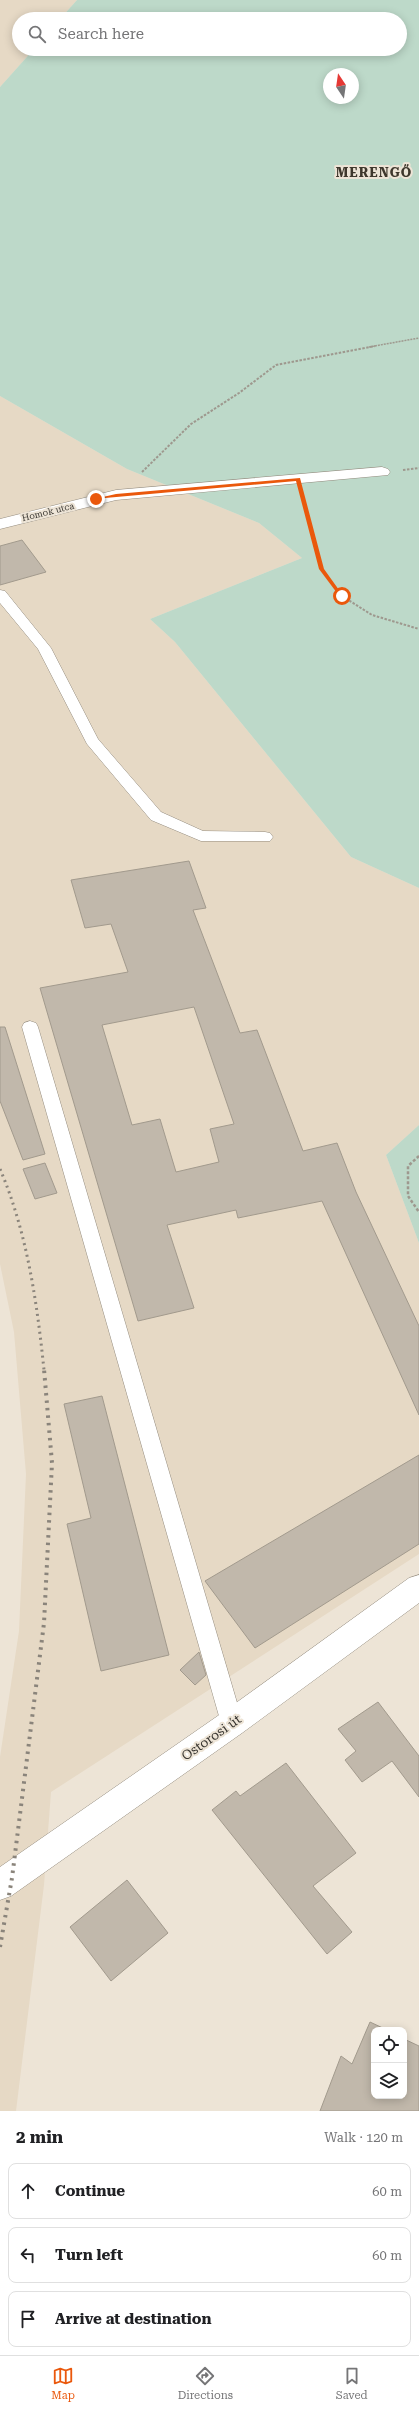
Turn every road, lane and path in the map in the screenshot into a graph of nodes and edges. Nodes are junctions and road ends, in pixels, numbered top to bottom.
1 (419, 338) edge
2 (382, 472) dead end
3 (298, 479) junction
4 (116, 495) junction
5 (0, 524) edge
6 (0, 594) edge
7 (419, 629) edge
8 (265, 837) dead end
9 (30, 1027) dead end
10 (419, 1156) edge
11 (419, 1212) edge
12 (419, 1586) edge
13 (232, 1723) junction
14 (0, 1885) edge

1 - 4 path
2 - 3 street, Homok utca
3 - 4 street, Homok utca
3 - 7 path
4 - 5 street, Homok utca
6 - 8 lane
9 - 13 lane
10 - 11 path
12 - 13 street, Ostorosi út
13 - 14 street, Ostorosi út

